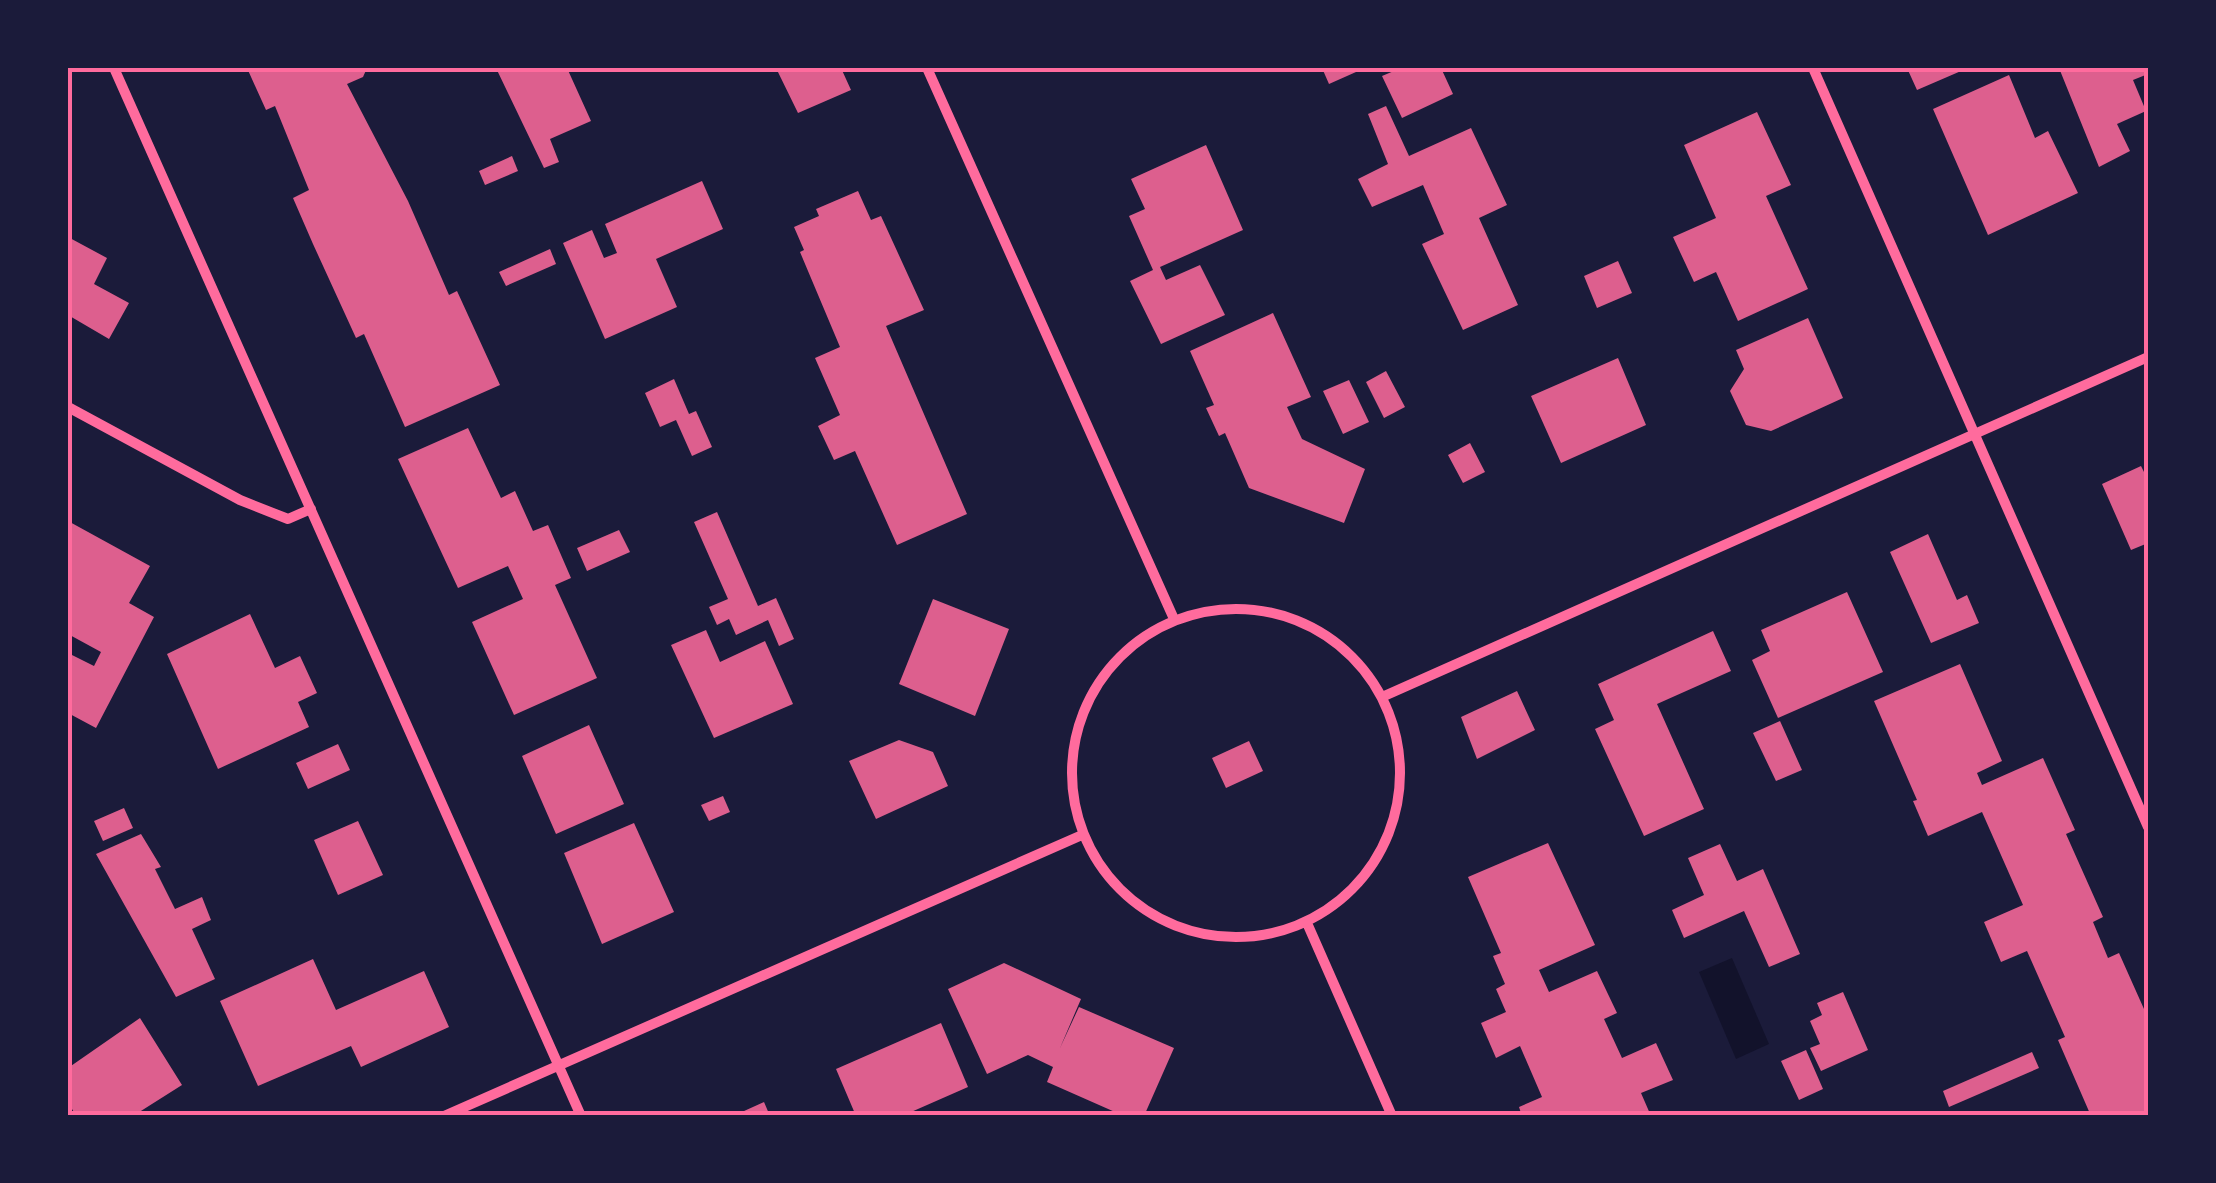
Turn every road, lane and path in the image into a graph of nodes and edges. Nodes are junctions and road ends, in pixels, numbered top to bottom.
1 (114, 68) edge
2 (927, 68) edge
3 (1813, 68) edge
4 (2148, 357) edge
5 (68, 407) edge
6 (1974, 435) junction
7 (311, 510) junction
8 (1174, 619) junction
9 (1382, 697) junction
10 (2148, 827) edge
11 (1082, 835) junction
12 (1307, 924) junction
13 (558, 1064) junction
14 (444, 1116) edge
15 (581, 1116) edge
16 (1392, 1116) edge

1 - 7 street
2 - 8 street
3 - 6 street
4 - 6 street
5 - 7 street
6 - 9 street
6 - 10 street
7 - 13 street
8 - 9 street
8 - 11 street
9 - 12 street
11 - 12 street
11 - 13 street
12 - 16 street
13 - 14 street
13 - 15 street

